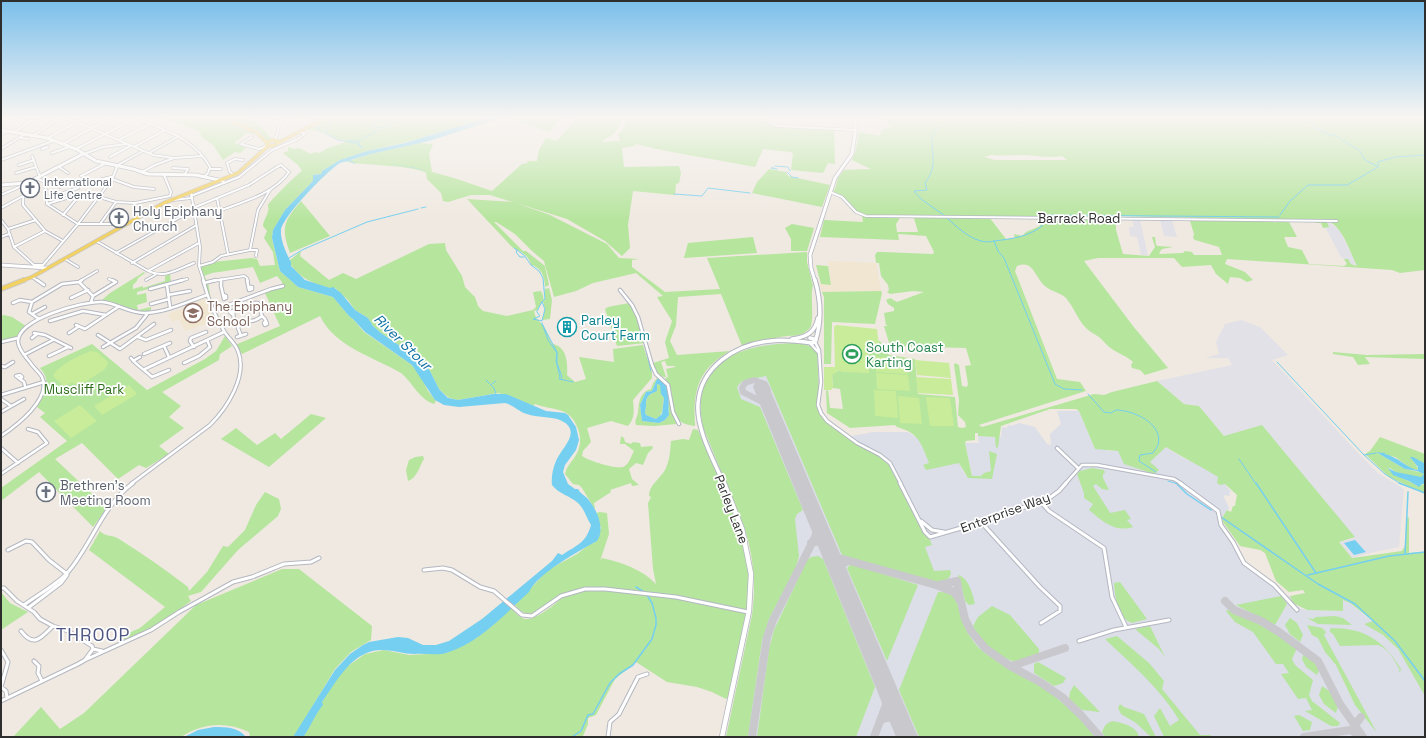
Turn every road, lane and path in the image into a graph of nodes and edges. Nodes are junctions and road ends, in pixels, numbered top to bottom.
1 (22, 152) edge
2 (80, 152) edge
3 (87, 152) edge
4 (119, 152) edge
5 (141, 152) edge
6 (198, 152) edge
7 (261, 152) edge
8 (265, 152) edge
9 (269, 152) edge
10 (851, 152) edge
11 (149, 153) edge
12 (83, 154) junction
13 (262, 155) junction
14 (266, 155) junction
15 (32, 156) dead end
16 (202, 156) junction
17 (110, 157) dead end
18 (174, 158) junction
19 (1, 160) edge
20 (34, 160) junction
21 (223, 160) dead end
22 (243, 160) dead end
23 (104, 164) junction
24 (227, 164) junction
25 (19, 165) dead end
26 (36, 167) junction
27 (59, 167) junction
28 (117, 167) junction
29 (173, 168) dead end
30 (210, 169) junction
31 (221, 169) dead end
32 (16, 172) dead end
33 (142, 172) junction
34 (68, 173) dead end
35 (238, 174) junction
36 (164, 175) junction
37 (184, 175) junction
38 (81, 176) dead end
39 (233, 176) junction
40 (204, 177) junction
41 (38, 178) junction
42 (112, 178) junction
43 (102, 179) dead end
44 (213, 179) junction
45 (223, 181) junction
46 (46, 182) junction
47 (24, 184) junction
48 (213, 184) junction
49 (1, 185) edge
50 (60, 187) dead end
51 (78, 188) dead end
52 (272, 188) junction
53 (154, 189) dead end
54 (830, 192) junction
55 (1, 195) edge
56 (79, 195) junction
57 (191, 195) junction
58 (23, 196) junction
59 (100, 196) junction
60 (257, 196) junction
61 (264, 197) junction
62 (217, 198) junction
63 (46, 199) junction
64 (116, 202) junction
65 (47, 204) junction
66 (1, 208) edge
67 (193, 209) junction
68 (219, 211) junction
69 (63, 215) junction
70 (1, 220) edge
71 (36, 220) junction
72 (1337, 221) dead end
73 (78, 224) junction
74 (100, 224) junction
75 (126, 224) junction
76 (195, 226) junction
77 (8, 230) junction
78 (45, 231) junction
79 (9, 234) junction
80 (1, 237) edge
81 (63, 241) junction
82 (96, 241) junction
83 (199, 243) junction
84 (14, 247) junction
85 (250, 250) junction
86 (116, 253) junction
87 (228, 254) junction
88 (256, 256) dead end
89 (65, 259) junction
90 (132, 262) junction
91 (32, 263) junction
92 (194, 263) dead end
93 (1, 264) edge
94 (199, 266) junction
95 (27, 267) junction
96 (78, 267) dead end
97 (35, 268) junction
98 (47, 268) junction
99 (180, 269) junction
100 (98, 271) dead end
101 (148, 271) junction
102 (36, 274) junction
103 (155, 275) junction
104 (32, 277) junction
105 (109, 279) dead end
106 (221, 279) junction
107 (146, 280) dead end
108 (79, 282) junction
109 (204, 283) junction
110 (44, 285) dead end
111 (167, 285) junction
112 (283, 286) dead end
113 (249, 287) dead end
114 (1, 289) edge
115 (150, 289) dead end
116 (88, 290) junction
117 (620, 290) dead end
118 (190, 292) dead end
119 (207, 294) junction
120 (223, 295) dead end
121 (93, 296) junction
122 (169, 297) junction
123 (71, 298) dead end
124 (13, 302) dead end
125 (32, 302) junction
126 (91, 302) junction
127 (151, 304) dead end
128 (118, 306) junction
129 (259, 306) dead end
130 (45, 307) dead end
131 (170, 307) junction
132 (213, 311) junction
133 (148, 313) junction
134 (32, 314) junction
135 (232, 314) dead end
136 (106, 315) junction
137 (820, 315) junction
138 (262, 316) junction
139 (65, 317) junction
140 (39, 319) junction
141 (62, 320) dead end
142 (50, 321) dead end
143 (234, 321) junction
144 (266, 321) dead end
145 (241, 322) junction
146 (154, 324) dead end
147 (221, 325) junction
148 (171, 330) dead end
149 (206, 332) dead end
150 (224, 332) junction
151 (69, 333) dead end
152 (246, 334) dead end
153 (98, 335) dead end
154 (138, 336) junction
155 (241, 336) junction
156 (237, 337) dead end
157 (18, 338) junction
158 (32, 338) dead end
159 (53, 340) junction
160 (207, 340) junction
161 (781, 340) junction
162 (810, 341) junction
163 (815, 341) junction
164 (1, 342) edge
165 (111, 342) junction
166 (170, 343) dead end
167 (164, 346) junction
168 (103, 347) dead end
169 (194, 347) junction
170 (120, 349) junction
171 (123, 351) dead end
172 (819, 353) junction
173 (144, 354) dead end
174 (24, 355) junction
175 (49, 356) dead end
176 (140, 357) dead end
177 (169, 357) junction
178 (13, 362) dead end
179 (184, 363) dead end
180 (136, 364) junction
181 (1, 366) edge
182 (132, 367) dead end
183 (145, 369) junction
184 (169, 370) dead end
185 (20, 379) dead end
186 (44, 382) junction
187 (25, 386) junction
188 (1, 395) edge
189 (1, 399) edge
190 (24, 399) dead end
191 (11, 406) junction
192 (1, 412) edge
193 (679, 424) dead end
194 (28, 429) dead end
195 (1, 436) edge
196 (1, 448) edge
197 (1057, 448) dead end
198 (18, 463) junction
199 (1078, 468) junction
200 (1, 474) edge
201 (1040, 501) junction
202 (918, 518) junction
203 (981, 522) junction
204 (933, 530) junction
205 (944, 532) junction
206 (927, 535) junction
207 (935, 536) junction
208 (8, 550) dead end
209 (319, 558) dead end
210 (424, 570) dead end
211 (67, 574) junction
212 (1, 588) edge
213 (24, 605) junction
214 (28, 608) junction
215 (1297, 610) dead end
216 (749, 612) junction
217 (1169, 620) dead end
218 (1041, 623) dead end
219 (53, 626) junction
220 (1126, 627) junction
221 (21, 631) dead end
222 (1079, 641) dead end
223 (93, 649) junction
224 (1, 650) edge
225 (102, 652) junction
226 (85, 660) junction
227 (34, 661) dead end
228 (647, 674) dead end
229 (2, 679) edge
230 (42, 681) junction
231 (7, 698) junction
232 (1, 701) edge
233 (608, 737) edge
234 (722, 737) edge

1 - 19 street
2 - 12 main road
3 - 12 street
4 - 17 street
5 - 28 street
6 - 16 street
7 - 39 main road
8 - 13 main road
9 - 14 street
10 - 54 main road
11 - 18 street
12 - 23 main road
12 - 27 main road
13 - 14 street
13 - 35 main road
14 - 57 street
15 - 20 street
16 - 18 street
16 - 30 street
18 - 33 street
20 - 25 street
20 - 26 street
21 - 24 street
22 - 24 street
23 - 28 main road
23 - 38 street
24 - 39 street
26 - 32 street
26 - 41 street
27 - 34 street
27 - 41 main road
28 - 33 main road
28 - 42 street
29 - 37 street
30 - 31 street
30 - 40 street
33 - 36 main road
35 - 39 street
35 - 45 main road
36 - 37 main road
36 - 64 street
37 - 40 main road
39 - 45 main road
40 - 44 main road
41 - 46 street
41 - 47 main road
42 - 43 street
42 - 53 street
42 - 59 street
44 - 45 main road
44 - 48 main road
45 - 48 main road
45 - 57 main road
46 - 50 street
46 - 63 street
47 - 49 main road
47 - 55 street
47 - 58 street
48 - 57 main road
51 - 63 street
52 - 60 street
52 - 61 street
52 - 62 street
54 - 72 street, Barrack Road
54 - 137 main road
56 - 59 street
56 - 65 street
56 - 69 street
57 - 67 street
57 - 75 main road
57 - 75 main road
58 - 66 street
58 - 71 street
59 - 64 street
59 - 73 street
60 - 61 street
60 - 68 street
61 - 85 street
62 - 67 street
62 - 68 street
63 - 65 street
64 - 74 street
65 - 69 street
67 - 76 street
67 - 86 street
68 - 87 street
69 - 73 street
70 - 77 street
71 - 77 street
71 - 78 street
73 - 74 street
73 - 81 street
74 - 75 street
75 - 82 main road
76 - 83 street
76 - 90 street
77 - 79 street
78 - 81 street
78 - 84 street
79 - 80 street
79 - 84 street
81 - 91 street
82 - 86 street
82 - 89 main road
83 - 94 street
83 - 101 street
84 - 91 street
85 - 87 street
85 - 88 street
86 - 90 street
87 - 94 street
89 - 96 street
89 - 98 main road
90 - 101 street
91 - 95 street
92 - 99 street
93 - 95 main road
94 - 109 street
95 - 97 main road
97 - 98 main road
97 - 102 main road
98 - 102 main road
99 - 103 street
99 - 111 street
100 - 108 street
101 - 103 street
102 - 104 main road
103 - 107 street
104 - 110 street
104 - 114 main road
105 - 121 street
106 - 109 street
106 - 113 street
106 - 120 street
108 - 116 street
108 - 125 street
109 - 119 street
111 - 115 street
111 - 122 street
112 - 132 street
116 - 121 street
116 - 123 street
117 - 193 street
118 - 122 street
119 - 131 street
119 - 132 street
121 - 126 street
122 - 127 street
122 - 131 street
124 - 125 street
125 - 134 street
126 - 128 street
126 - 140 street
128 - 133 street
128 - 136 street
129 - 138 street
130 - 134 street
131 - 133 street
132 - 147 street
133 - 165 street
134 - 140 street
135 - 143 street
136 - 139 street
136 - 151 street
137 - 161 main road
137 - 162 main road
137 - 163 main road
138 - 144 street
138 - 145 street
139 - 141 street
139 - 142 street
140 - 157 street
143 - 145 street
143 - 147 street
145 - 155 street
146 - 154 street
147 - 150 street
148 - 154 street
149 - 169 street
150 - 160 street
150 - 211 street
152 - 155 street
153 - 165 street
154 - 170 street
155 - 156 street
157 - 164 street
157 - 174 street
158 - 159 street
159 - 174 street
159 - 175 street
160 - 169 street
160 - 179 street
161 - 162 main road, Parley Lane
161 - 216 main road, Parley Lane
162 - 163 main road, Parley Lane
162 - 172 street
163 - 172 street
165 - 168 street
165 - 170 street
166 - 167 street
167 - 173 street
167 - 177 street
169 - 177 street
170 - 171 street
172 - 202 street
174 - 186 street
176 - 180 street
177 - 183 street
178 - 181 street
180 - 182 street
180 - 183 street
183 - 184 street
185 - 187 street
186 - 187 street
186 - 195 street
187 - 188 street
189 - 191 street
190 - 191 street
191 - 192 street
194 - 198 street
196 - 198 street
197 - 199 street
198 - 200 street
199 - 201 street, Enterprise Way
199 - 215 street
201 - 203 street, Enterprise Way
201 - 220 street
202 - 204 street
202 - 206 street
203 - 205 street, Enterprise Way
203 - 218 street
204 - 205 street, Enterprise Way
204 - 206 street
204 - 207 street
205 - 207 street, Enterprise Way
206 - 207 street
208 - 211 street
209 - 225 street
210 - 216 street
211 - 213 street
211 - 214 street
212 - 213 street
213 - 214 street
214 - 219 street
216 - 234 main road, Parley Lane
217 - 220 street
219 - 221 street
219 - 223 street
220 - 222 street
223 - 225 street
223 - 226 street
224 - 229 street
225 - 226 street
226 - 230 street
227 - 230 street
228 - 233 street
229 - 231 street
230 - 231 street
231 - 232 street

